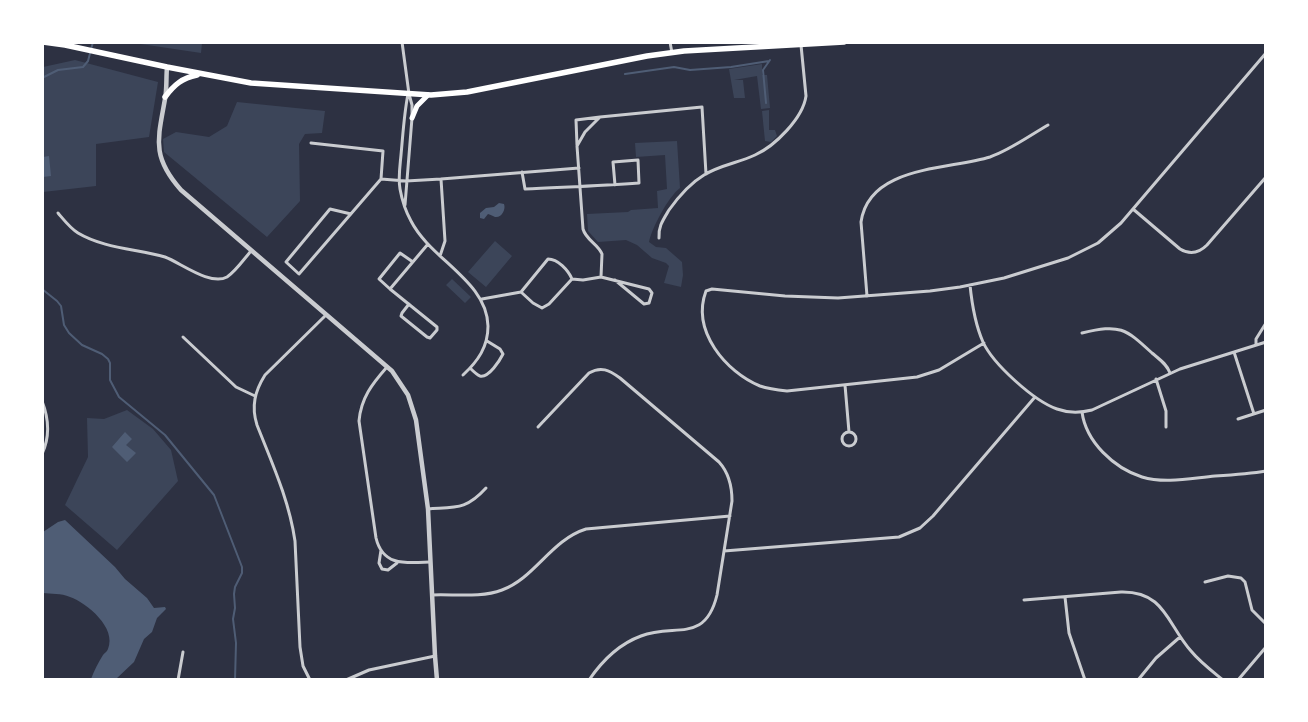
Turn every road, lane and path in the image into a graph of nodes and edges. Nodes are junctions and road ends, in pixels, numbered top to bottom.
1 (43, 42) edge
2 (402, 42) edge
3 (670, 42) edge
4 (844, 42) edge
5 (766, 44) edge
6 (801, 45) junction
7 (672, 53) junction
8 (1266, 53) edge
9 (167, 68) junction
10 (202, 74) junction
11 (408, 94) junction
12 (428, 95) junction
13 (166, 97) junction
14 (600, 117) junction
15 (412, 118) junction
16 (1048, 125) dead end
17 (312, 143) dead end
18 (577, 146) junction
19 (579, 168) junction
20 (522, 172) junction
21 (706, 174) junction
22 (1266, 177) edge
23 (381, 179) junction
24 (441, 179) junction
25 (400, 180) junction
26 (406, 181) junction
27 (616, 185) junction
28 (581, 187) junction
29 (404, 206) junction
30 (1133, 209) junction
31 (58, 213) dead end
32 (351, 214) junction
33 (659, 238) dead end
34 (428, 244) junction
35 (251, 251) junction
36 (440, 256) junction
37 (413, 262) junction
38 (601, 277) junction
39 (572, 279) junction
40 (615, 280) junction
41 (970, 285) junction
42 (390, 289) junction
43 (521, 292) junction
44 (867, 296) junction
45 (482, 300) junction
46 (409, 304) junction
47 (326, 315) junction
48 (1266, 323) edge
49 (1082, 333) dead end
50 (183, 337) dead end
51 (487, 341) junction
52 (1266, 342) edge
53 (984, 343) junction
54 (1256, 345) junction
55 (1234, 352) junction
56 (386, 367) junction
57 (470, 368) junction
58 (1170, 373) junction
59 (463, 375) dead end
60 (1156, 379) junction
61 (845, 385) junction
62 (255, 396) junction
63 (1035, 397) junction
64 (42, 401) edge
65 (1266, 410) edge
66 (1082, 412) junction
67 (1254, 414) junction
68 (1238, 419) dead end
69 (538, 427) dead end
70 (1166, 427) dead end
71 (849, 432) junction
72 (42, 454) edge
73 (1266, 471) edge
74 (486, 488) dead end
75 (428, 509) junction
76 (730, 516) junction
77 (381, 550) junction
78 (724, 551) junction
79 (397, 562) junction
80 (430, 562) junction
81 (1205, 582) dead end
82 (432, 595) junction
83 (1065, 597) junction
84 (1024, 600) dead end
85 (1266, 624) edge
86 (1180, 637) junction
87 (1266, 647) edge
88 (184, 652) dead end
89 (435, 656) junction
90 (178, 680) edge
91 (310, 680) edge
92 (346, 680) edge
93 (437, 680) edge
94 (588, 680) edge
95 (1085, 680) edge
96 (1138, 680) edge
97 (1223, 680) edge
98 (1238, 680) edge

1 - 9 main road
2 - 11 street
3 - 7 street
4 - 6 main road
5 - 6 main road
5 - 7 main road
6 - 21 street
7 - 12 main road
8 - 30 street
9 - 10 main road
9 - 13 street
10 - 11 main road
10 - 13 main road
11 - 12 main road
11 - 15 street
11 - 25 street
12 - 15 main road
13 - 35 street
14 - 18 street
14 - 18 street
14 - 21 street
15 - 26 street
16 - 44 street
17 - 23 street
18 - 19 street
19 - 20 street
19 - 28 street
20 - 24 street
20 - 28 street
21 - 33 street
22 - 30 street
23 - 25 street
23 - 32 street
24 - 26 street
24 - 36 street
25 - 26 street
25 - 29 street
26 - 29 street
27 - 27 street
27 - 28 street
28 - 38 street
29 - 34 street
30 - 41 street
31 - 35 street
32 - 32 street
34 - 36 street
34 - 37 street
35 - 47 street
36 - 45 street
37 - 42 street
37 - 42 street
38 - 39 street
38 - 40 street
39 - 43 street
39 - 43 street
40 - 40 street
41 - 44 street
41 - 53 street
42 - 46 street
43 - 45 street
44 - 61 street
45 - 51 street
46 - 46 street
47 - 56 street
47 - 62 street
48 - 54 street
49 - 58 street
50 - 62 street
51 - 57 street
51 - 57 street
52 - 54 street
53 - 61 street
53 - 63 street
54 - 55 street
55 - 58 street
55 - 67 street
56 - 75 street
56 - 77 street
57 - 59 street
58 - 60 street
60 - 66 street
60 - 70 street
61 - 71 street
62 - 91 street
63 - 66 street
63 - 78 street
64 - 72 street
65 - 67 street
66 - 73 street
67 - 68 street
69 - 76 street
71 - 71 street
74 - 75 street
75 - 80 street
76 - 78 street
76 - 82 street
77 - 79 street
77 - 79 street
78 - 94 street
79 - 80 street
80 - 82 street
81 - 85 street
82 - 89 street
83 - 84 street
83 - 86 street
83 - 95 street
86 - 96 street
86 - 97 street
87 - 98 street
88 - 90 street
89 - 92 street
89 - 93 street

